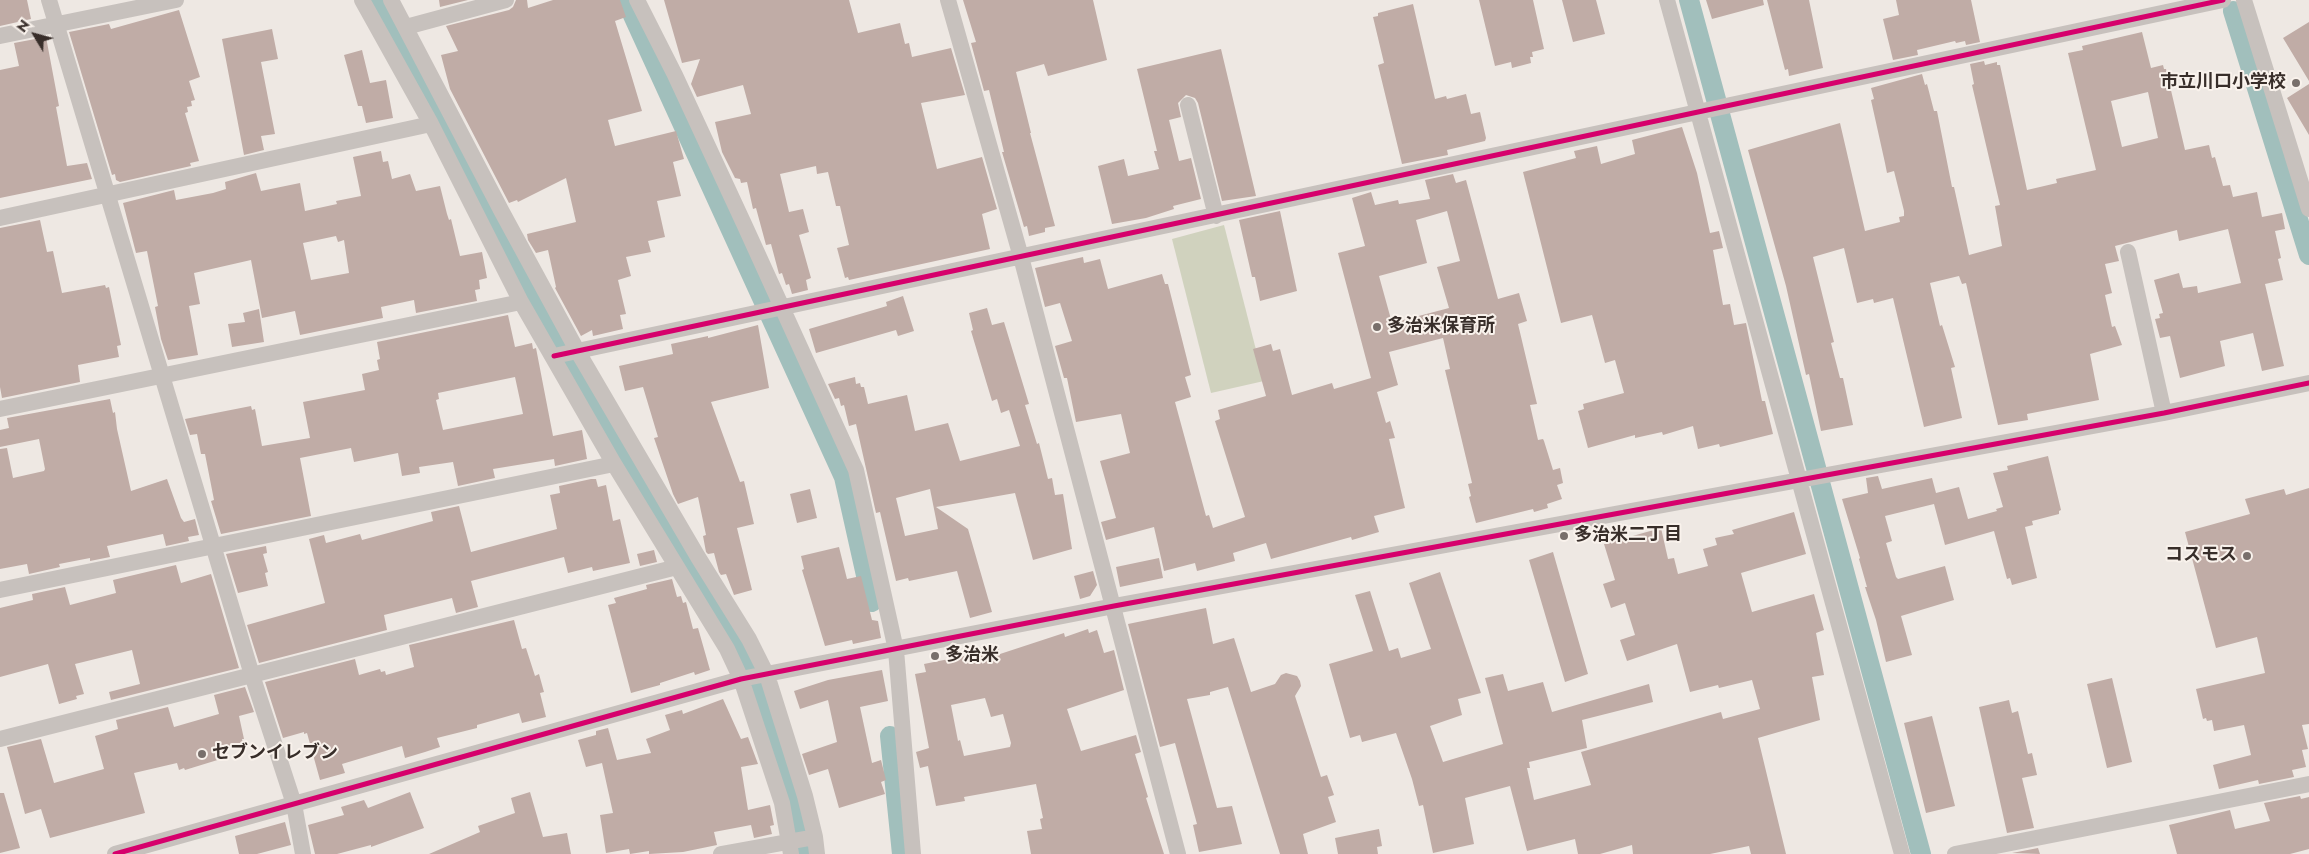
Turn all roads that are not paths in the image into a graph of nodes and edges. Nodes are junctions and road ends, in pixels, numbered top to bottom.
1 (49, 0) edge
2 (176, 0) edge
3 (362, 0) edge
4 (391, 0) edge
5 (506, 0) edge
6 (638, 0) edge
7 (948, 0) edge
8 (1667, 0) edge
9 (2223, 0) edge
10 (2244, 0) edge
11 (56, 24) junction
12 (406, 27) junction
13 (0, 36) edge
14 (1188, 105) dead end
15 (1703, 111) junction
16 (431, 124) junction
17 (106, 194) junction
18 (2309, 209) edge
19 (1216, 216) junction
20 (0, 218) edge
21 (2128, 252) dead end
22 (1021, 257) junction
23 (521, 302) junction
24 (782, 308) junction
25 (566, 354) junction
26 (163, 375) junction
27 (2309, 383) edge
28 (0, 409) edge
29 (2164, 413) junction
30 (614, 464) junction
31 (1805, 480) junction
32 (213, 547) junction
33 (677, 567) junction
34 (0, 590) edge
35 (1114, 606) junction
36 (896, 650) junction
37 (252, 675) junction
38 (755, 677) junction
39 (0, 739) edge
40 (2309, 784) edge
41 (294, 804) junction
42 (800, 842) edge
43 (115, 854) edge
44 (303, 854) edge
45 (721, 854) edge
46 (817, 854) edge
47 (913, 854) edge
48 (1178, 854) edge
49 (1902, 854) edge
50 (1955, 854) edge

1 - 11 street
2 - 11 street
3 - 16 street
4 - 12 street
5 - 12 street
6 - 24 street
7 - 22 street
8 - 15 street
9 - 15 street
10 - 18 street
11 - 13 street
11 - 17 street
12 - 25 street
14 - 19 street
15 - 19 street
15 - 31 street
16 - 17 street
16 - 23 street
17 - 20 street
17 - 26 street
19 - 22 street
21 - 29 street
22 - 24 street
22 - 35 street
23 - 25 street
23 - 26 street
24 - 25 street
24 - 36 street
25 - 30 street
25 - 38 street
26 - 28 street
26 - 32 street
27 - 29 street
29 - 31 street
30 - 32 street
30 - 33 street
31 - 35 street
31 - 49 street
32 - 34 street
32 - 37 street
33 - 37 street
33 - 38 street
35 - 36 street
35 - 48 street
36 - 38 street
36 - 47 street
37 - 39 street
37 - 41 street
38 - 41 street
38 - 42 street
38 - 42 street
40 - 50 street
41 - 43 street
41 - 44 street
42 - 45 street
42 - 46 street

